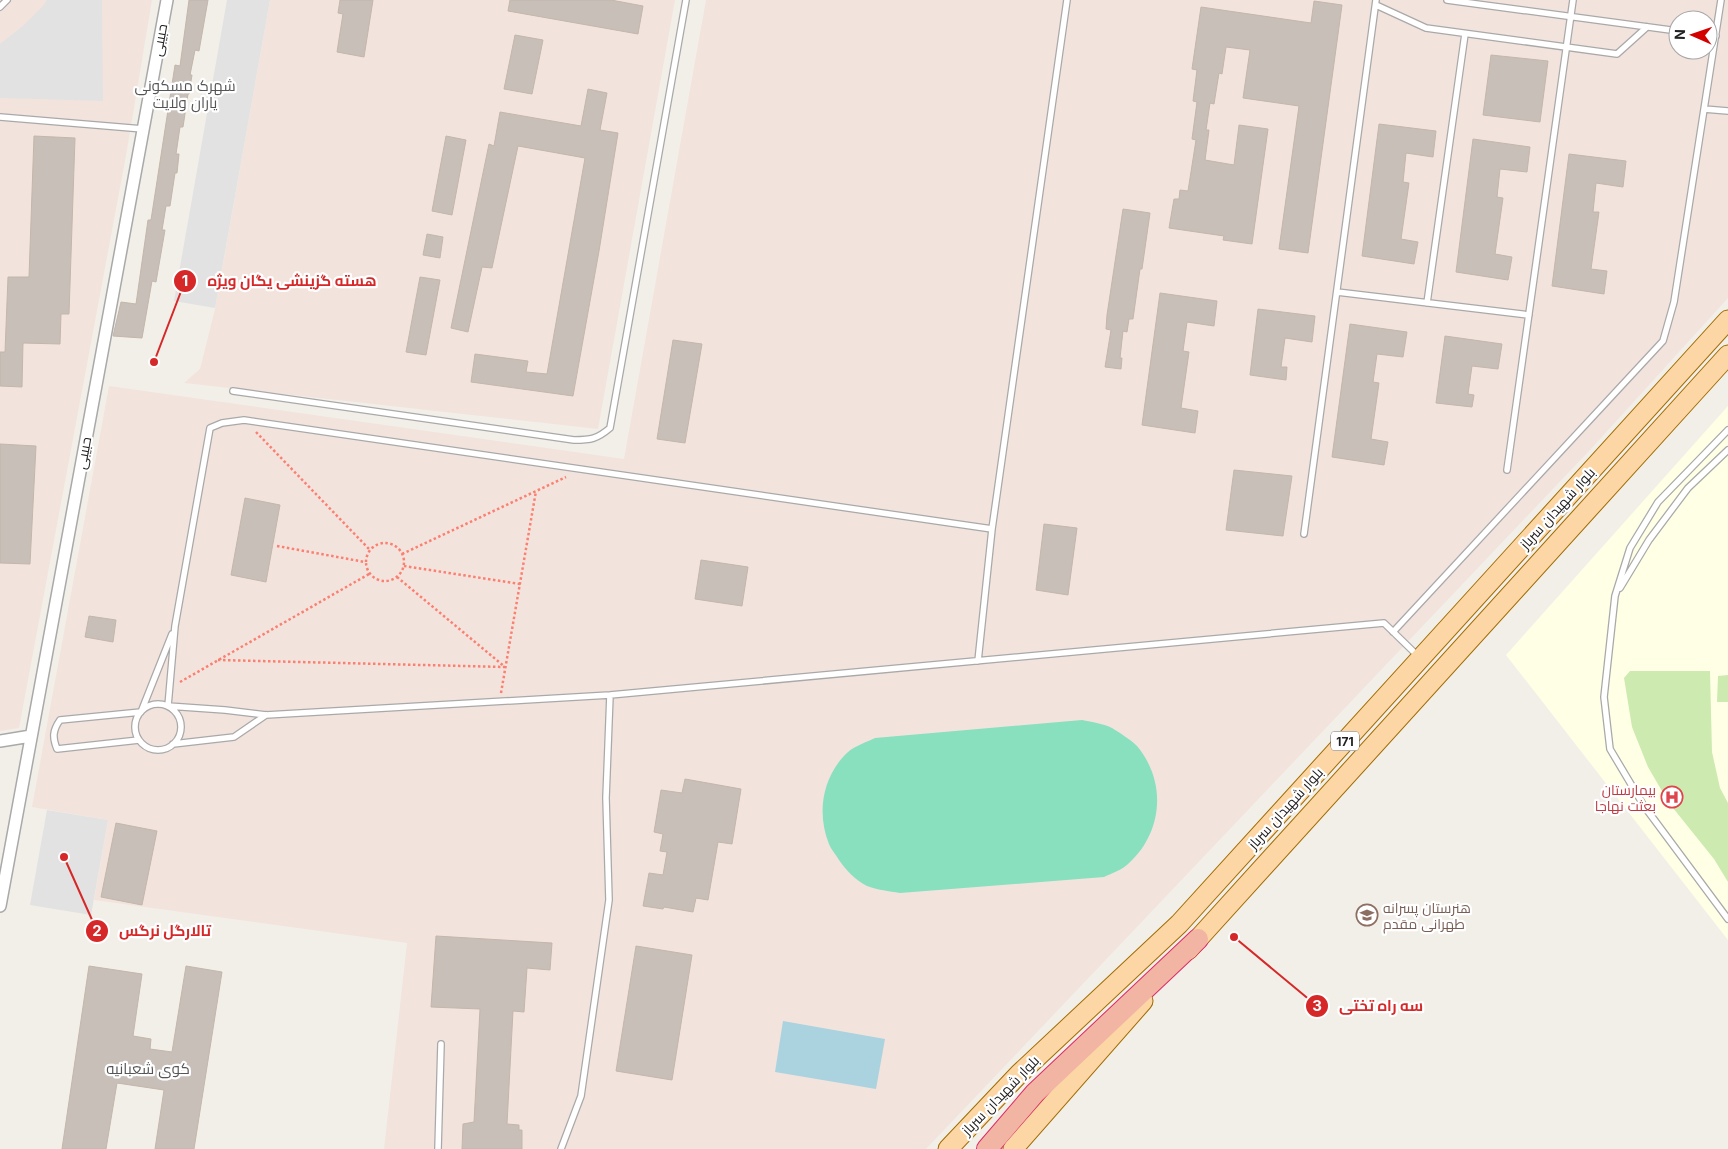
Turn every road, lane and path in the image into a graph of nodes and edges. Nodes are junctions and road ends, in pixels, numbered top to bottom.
1 (7, 0) edge
2 (167, 0) edge
3 (686, 0) edge
4 (1067, 0) edge
5 (1447, 0) edge
6 (1573, 0) edge
7 (1721, 0) edge
8 (1376, 3) edge
9 (0, 7) edge
10 (1570, 17) junction
11 (1718, 22) edge
12 (1647, 27) junction
13 (1668, 30) edge
14 (1465, 34) junction
15 (1566, 48) junction
16 (1712, 60) edge
17 (1704, 109) junction
18 (1728, 111) edge
19 (0, 117) edge
20 (143, 129) junction
21 (1337, 292) junction
22 (1427, 303) junction
23 (1529, 316) junction
24 (1728, 320) edge
25 (1728, 356) edge
26 (233, 391) dead end
27 (244, 420) junction
28 (1728, 430) edge
29 (1728, 450) edge
30 (583, 470) junction
31 (1507, 470) dead end
32 (536, 491) junction
33 (992, 529) junction
34 (1304, 534) dead end
35 (277, 546) dead end
36 (369, 549) junction
37 (402, 554) junction
38 (365, 562) junction
39 (404, 566) junction
40 (370, 574) junction
41 (397, 577) junction
42 (520, 584) junction
43 (1615, 596) junction
44 (175, 626) junction
45 (1393, 632) junction
46 (1421, 658) junction
47 (218, 660) junction
48 (978, 661) junction
49 (505, 667) junction
50 (170, 687) junction
51 (610, 695) junction
52 (499, 702) junction
53 (168, 706) junction
54 (141, 712) junction
55 (266, 715) junction
56 (31, 736) junction
57 (140, 740) junction
58 (0, 741) edge
59 (172, 744) junction
60 (0, 906) edge
61 (1728, 919) edge
62 (1198, 938) junction
63 (441, 1044) dead end
64 (438, 1149) edge
65 (561, 1149) edge
66 (948, 1149) edge
67 (986, 1149) edge
68 (1013, 1149) edge

1 - 9 lane
2 - 20 street, حبیبی
3 - 26 lane
4 - 33 lane
5 - 10 lane
6 - 10 lane
7 - 11 lane
8 - 14 lane
8 - 21 lane
10 - 12 lane
10 - 15 lane
12 - 13 lane
12 - 15 lane
14 - 15 lane
14 - 22 lane
15 - 23 lane
16 - 17 lane
17 - 18 lane
17 - 45 lane
19 - 20 lane
20 - 56 street, حبیبی
21 - 22 lane
21 - 34 lane
22 - 23 lane
23 - 31 lane
24 - 46 main road, بلوار شهیدان سرباز / 171
25 - 62 main road, بلوار شهیدان سرباز / 171
27 - 30 lane
27 - 36 path
27 - 44 lane
28 - 43 lane
29 - 43 lane
30 - 32 path
30 - 33 lane
32 - 37 path
32 - 42 path
33 - 48 lane
35 - 38 path
36 - 37 path
36 - 38 path
37 - 39 path
38 - 40 path
39 - 41 path
39 - 42 path
40 - 41 path
40 - 47 path
41 - 49 path
42 - 49 path
43 - 61 lane
44 - 50 lane
44 - 54 lane
45 - 46 lane
45 - 48 lane
46 - 66 main road, بلوار شهیدان سرباز / 171
47 - 49 path
47 - 50 path
48 - 51 lane
49 - 52 path
50 - 53 lane
51 - 52 lane
51 - 65 lane
52 - 55 lane
53 - 54 lane
53 - 55 lane
53 - 59 lane
54 - 57 lane
54 - 57 lane
55 - 59 lane
56 - 58 street
56 - 60 street, حبیبی
57 - 59 lane
62 - 67 highway
62 - 68 main road, بلوار شهیدان سرباز / 171
63 - 64 lane

